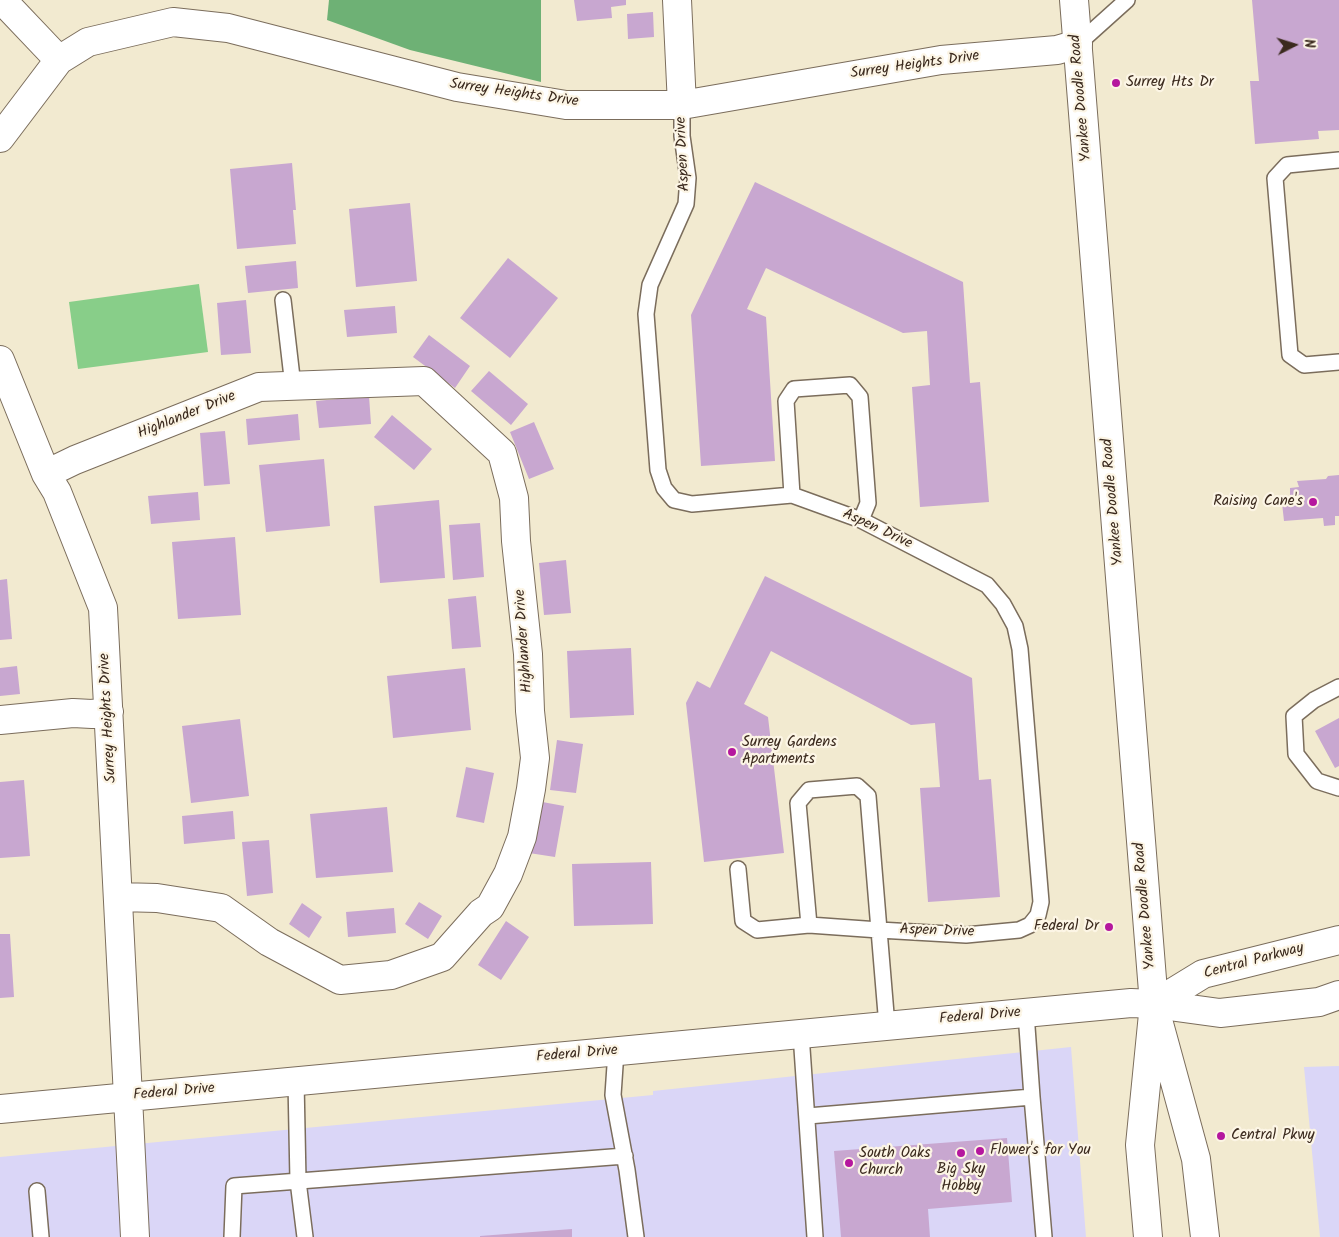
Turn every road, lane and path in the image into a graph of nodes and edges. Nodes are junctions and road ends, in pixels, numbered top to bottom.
1 (2, 0) edge
2 (677, 0) edge
3 (1074, 0) edge
4 (1127, 0) edge
5 (1078, 44) junction
6 (60, 60) junction
7 (682, 105) junction
8 (0, 138) edge
9 (1339, 160) edge
10 (284, 300) dead end
11 (0, 360) edge
12 (1339, 362) edge
13 (293, 386) junction
14 (46, 474) junction
15 (792, 495) junction
16 (861, 520) junction
17 (1339, 686) edge
18 (109, 712) junction
19 (0, 720) edge
20 (1339, 788) edge
21 (738, 869) dead end
22 (118, 897) junction
23 (809, 925) junction
24 (879, 930) junction
25 (1339, 940) edge
26 (1339, 995) edge
27 (1154, 1004) junction
28 (1026, 1013) junction
29 (887, 1026) junction
30 (802, 1034) junction
31 (616, 1051) junction
32 (296, 1082) junction
33 (128, 1097) junction
34 (1032, 1097) junction
35 (0, 1109) edge
36 (808, 1116) junction
37 (625, 1156) junction
38 (298, 1181) junction
39 (37, 1191) dead end
40 (41, 1237) edge
41 (135, 1237) edge
42 (232, 1237) edge
43 (305, 1237) edge
44 (636, 1237) edge
45 (815, 1237) edge
46 (1044, 1237) edge
47 (1148, 1237) edge
48 (1205, 1237) edge

1 - 6 street
2 - 7 street, Aspen Drive
3 - 5 street, Yankee Doodle Road
4 - 5 lane
5 - 7 street, Surrey Heights Drive
5 - 27 street, Yankee Doodle Road
6 - 7 street, Surrey Heights Drive
6 - 8 street, Surrey Heights Drive
7 - 15 lane, Aspen Drive
9 - 12 lane
10 - 13 lane
11 - 14 street, Surrey Heights Drive
13 - 14 street, Highlander Drive
13 - 22 street, Highlander Drive
14 - 18 street, Surrey Heights Drive
15 - 16 lane, Aspen Drive
15 - 16 lane
16 - 24 lane, Aspen Drive
17 - 20 lane
18 - 19 street
18 - 22 street, Surrey Heights Drive
21 - 23 lane
22 - 33 street, Surrey Heights Drive
23 - 24 lane
23 - 24 lane
24 - 29 lane, Aspen Drive
25 - 27 street, Central Parkway
26 - 27 street
27 - 28 street, Federal Drive
27 - 47 street, Yankee Doodle Road
27 - 48 street, Yankee Doodle Road
28 - 29 street, Federal Drive
28 - 34 lane
29 - 30 street, Federal Drive
30 - 31 street, Federal Drive
30 - 36 lane
31 - 32 street, Federal Drive
31 - 37 lane
32 - 33 street, Federal Drive
32 - 38 lane
33 - 35 street, Federal Drive
33 - 41 street, Surrey Heights Drive
34 - 36 lane
34 - 46 lane
36 - 45 lane
37 - 38 lane
37 - 44 lane
38 - 42 lane
38 - 43 lane
39 - 40 lane

